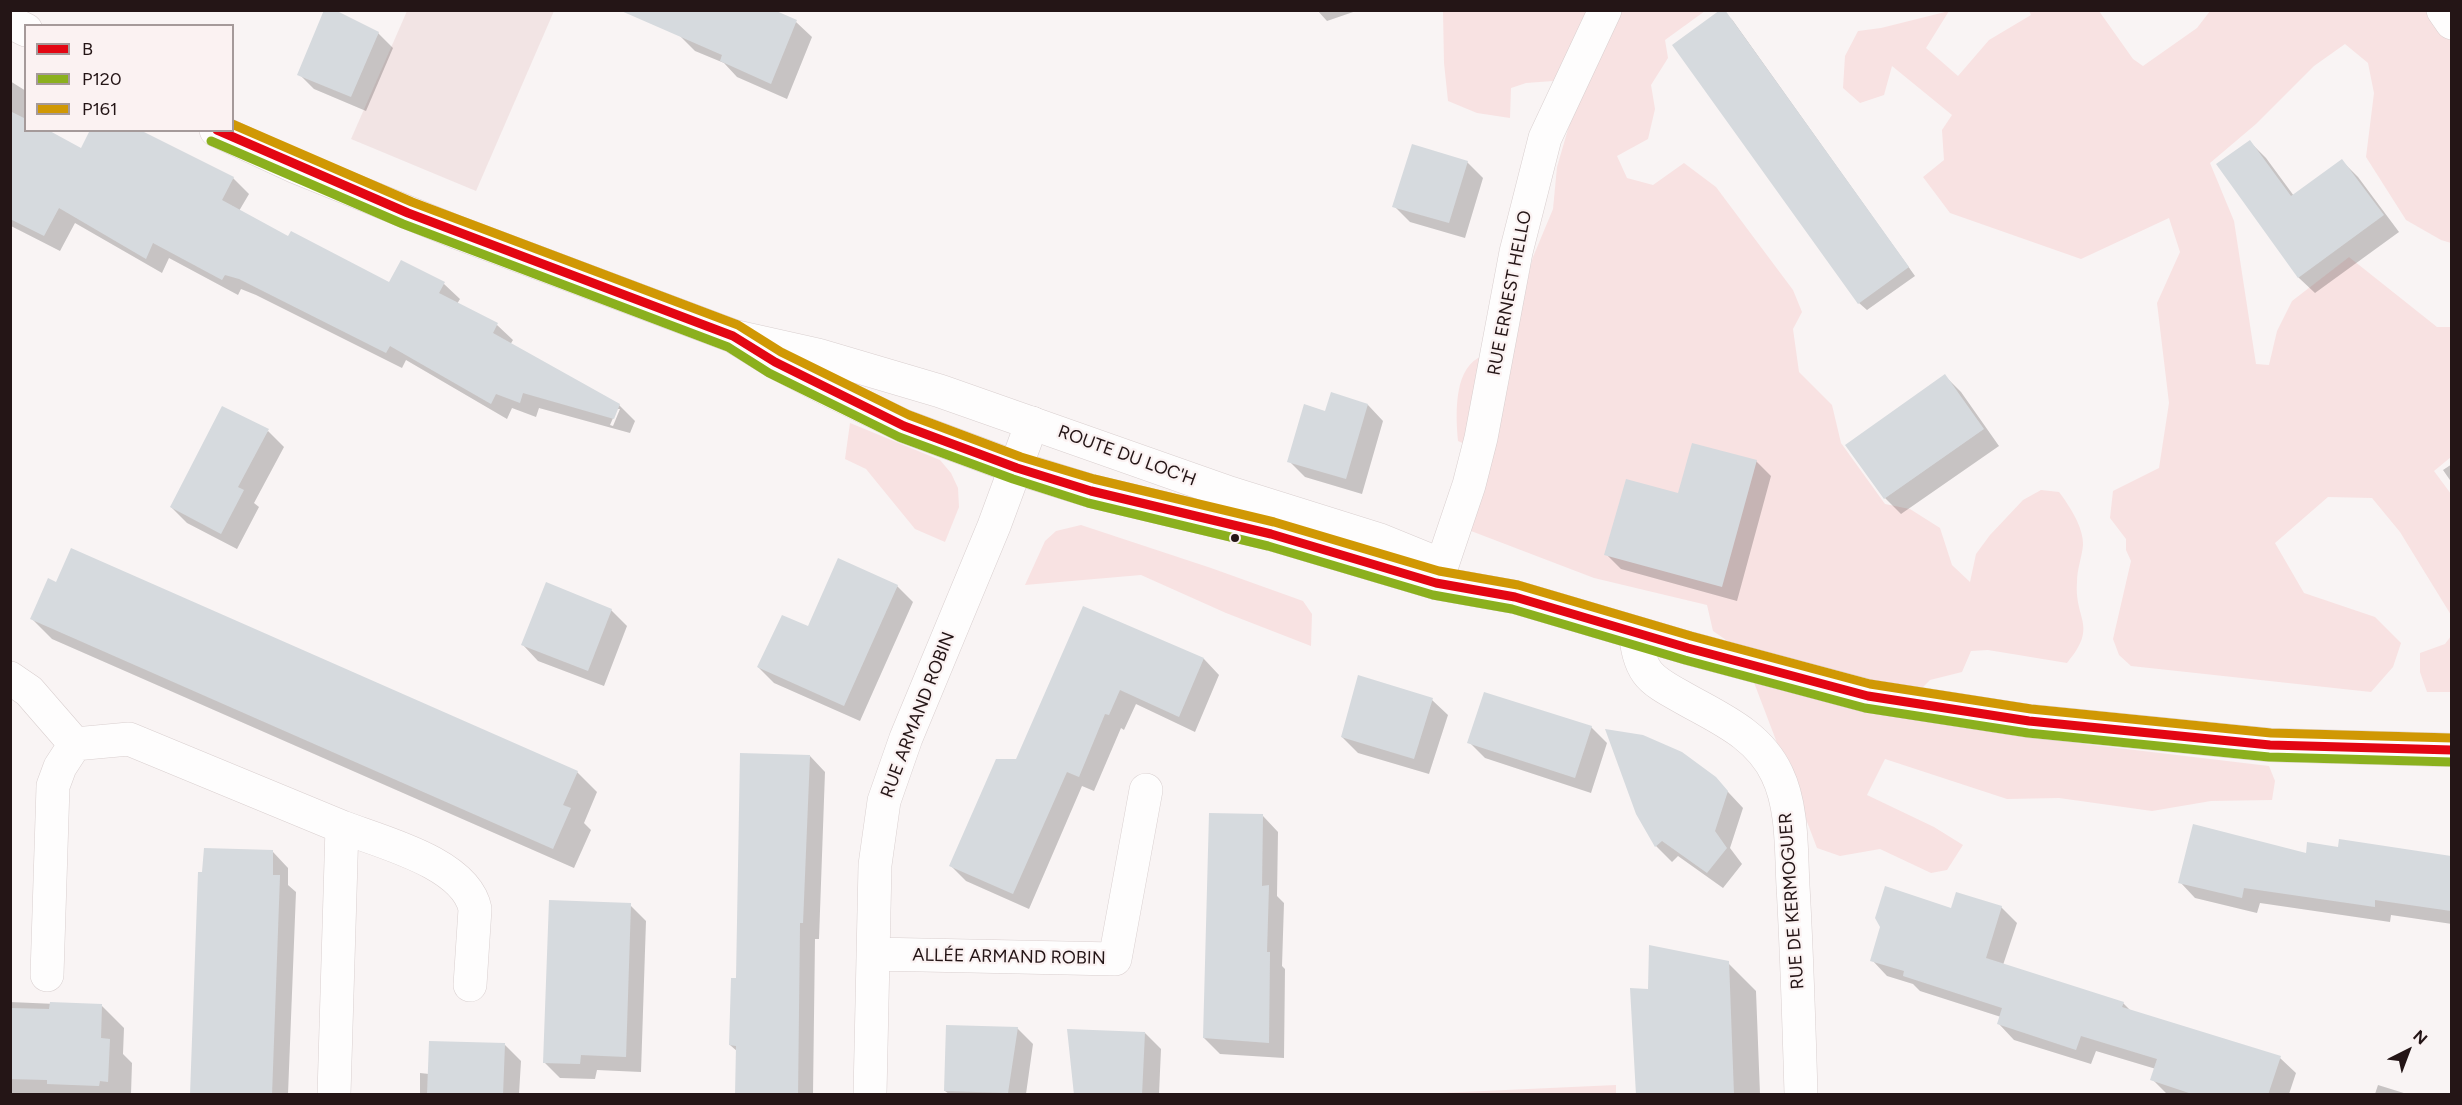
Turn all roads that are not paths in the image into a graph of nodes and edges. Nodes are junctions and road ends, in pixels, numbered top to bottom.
1 (1605, 10) edge
2 (2443, 10) edge
3 (10, 21) edge
4 (2451, 23) edge
5 (24, 29) edge
6 (220, 132) edge
7 (733, 336) junction
8 (1032, 423) junction
9 (1017, 468) junction
10 (1439, 574) junction
11 (1635, 633) junction
12 (10, 678) edge
13 (75, 744) junction
14 (2451, 750) edge
15 (1146, 790) dead end
16 (342, 827) junction
17 (874, 954) junction
18 (47, 975) dead end
19 (470, 985) dead end
20 (334, 1095) edge
21 (870, 1095) edge
22 (1801, 1095) edge

1 - 10 street, RUE ERNEST HELLO
2 - 4 street
3 - 5 street
6 - 7 street, ROUTE DU LOC'H
7 - 8 street, ROUTE DU LOC'H
7 - 9 street, ROUTE DU LOC'H
8 - 9 street, RUE ARMAND ROBIN
8 - 10 street, ROUTE DU LOC'H
9 - 10 street, ROUTE DU LOC'H
9 - 17 street, RUE ARMAND ROBIN
10 - 11 street, ROUTE DU LOC'H
11 - 14 street, ROUTE DU LOC'H
11 - 22 street, RUE DE KERMOGUER
12 - 13 street
13 - 16 street
13 - 18 street
15 - 17 street, ALLÉE ARMAND ROBIN
16 - 19 street
16 - 20 street
17 - 21 street, RUE ARMAND ROBIN

